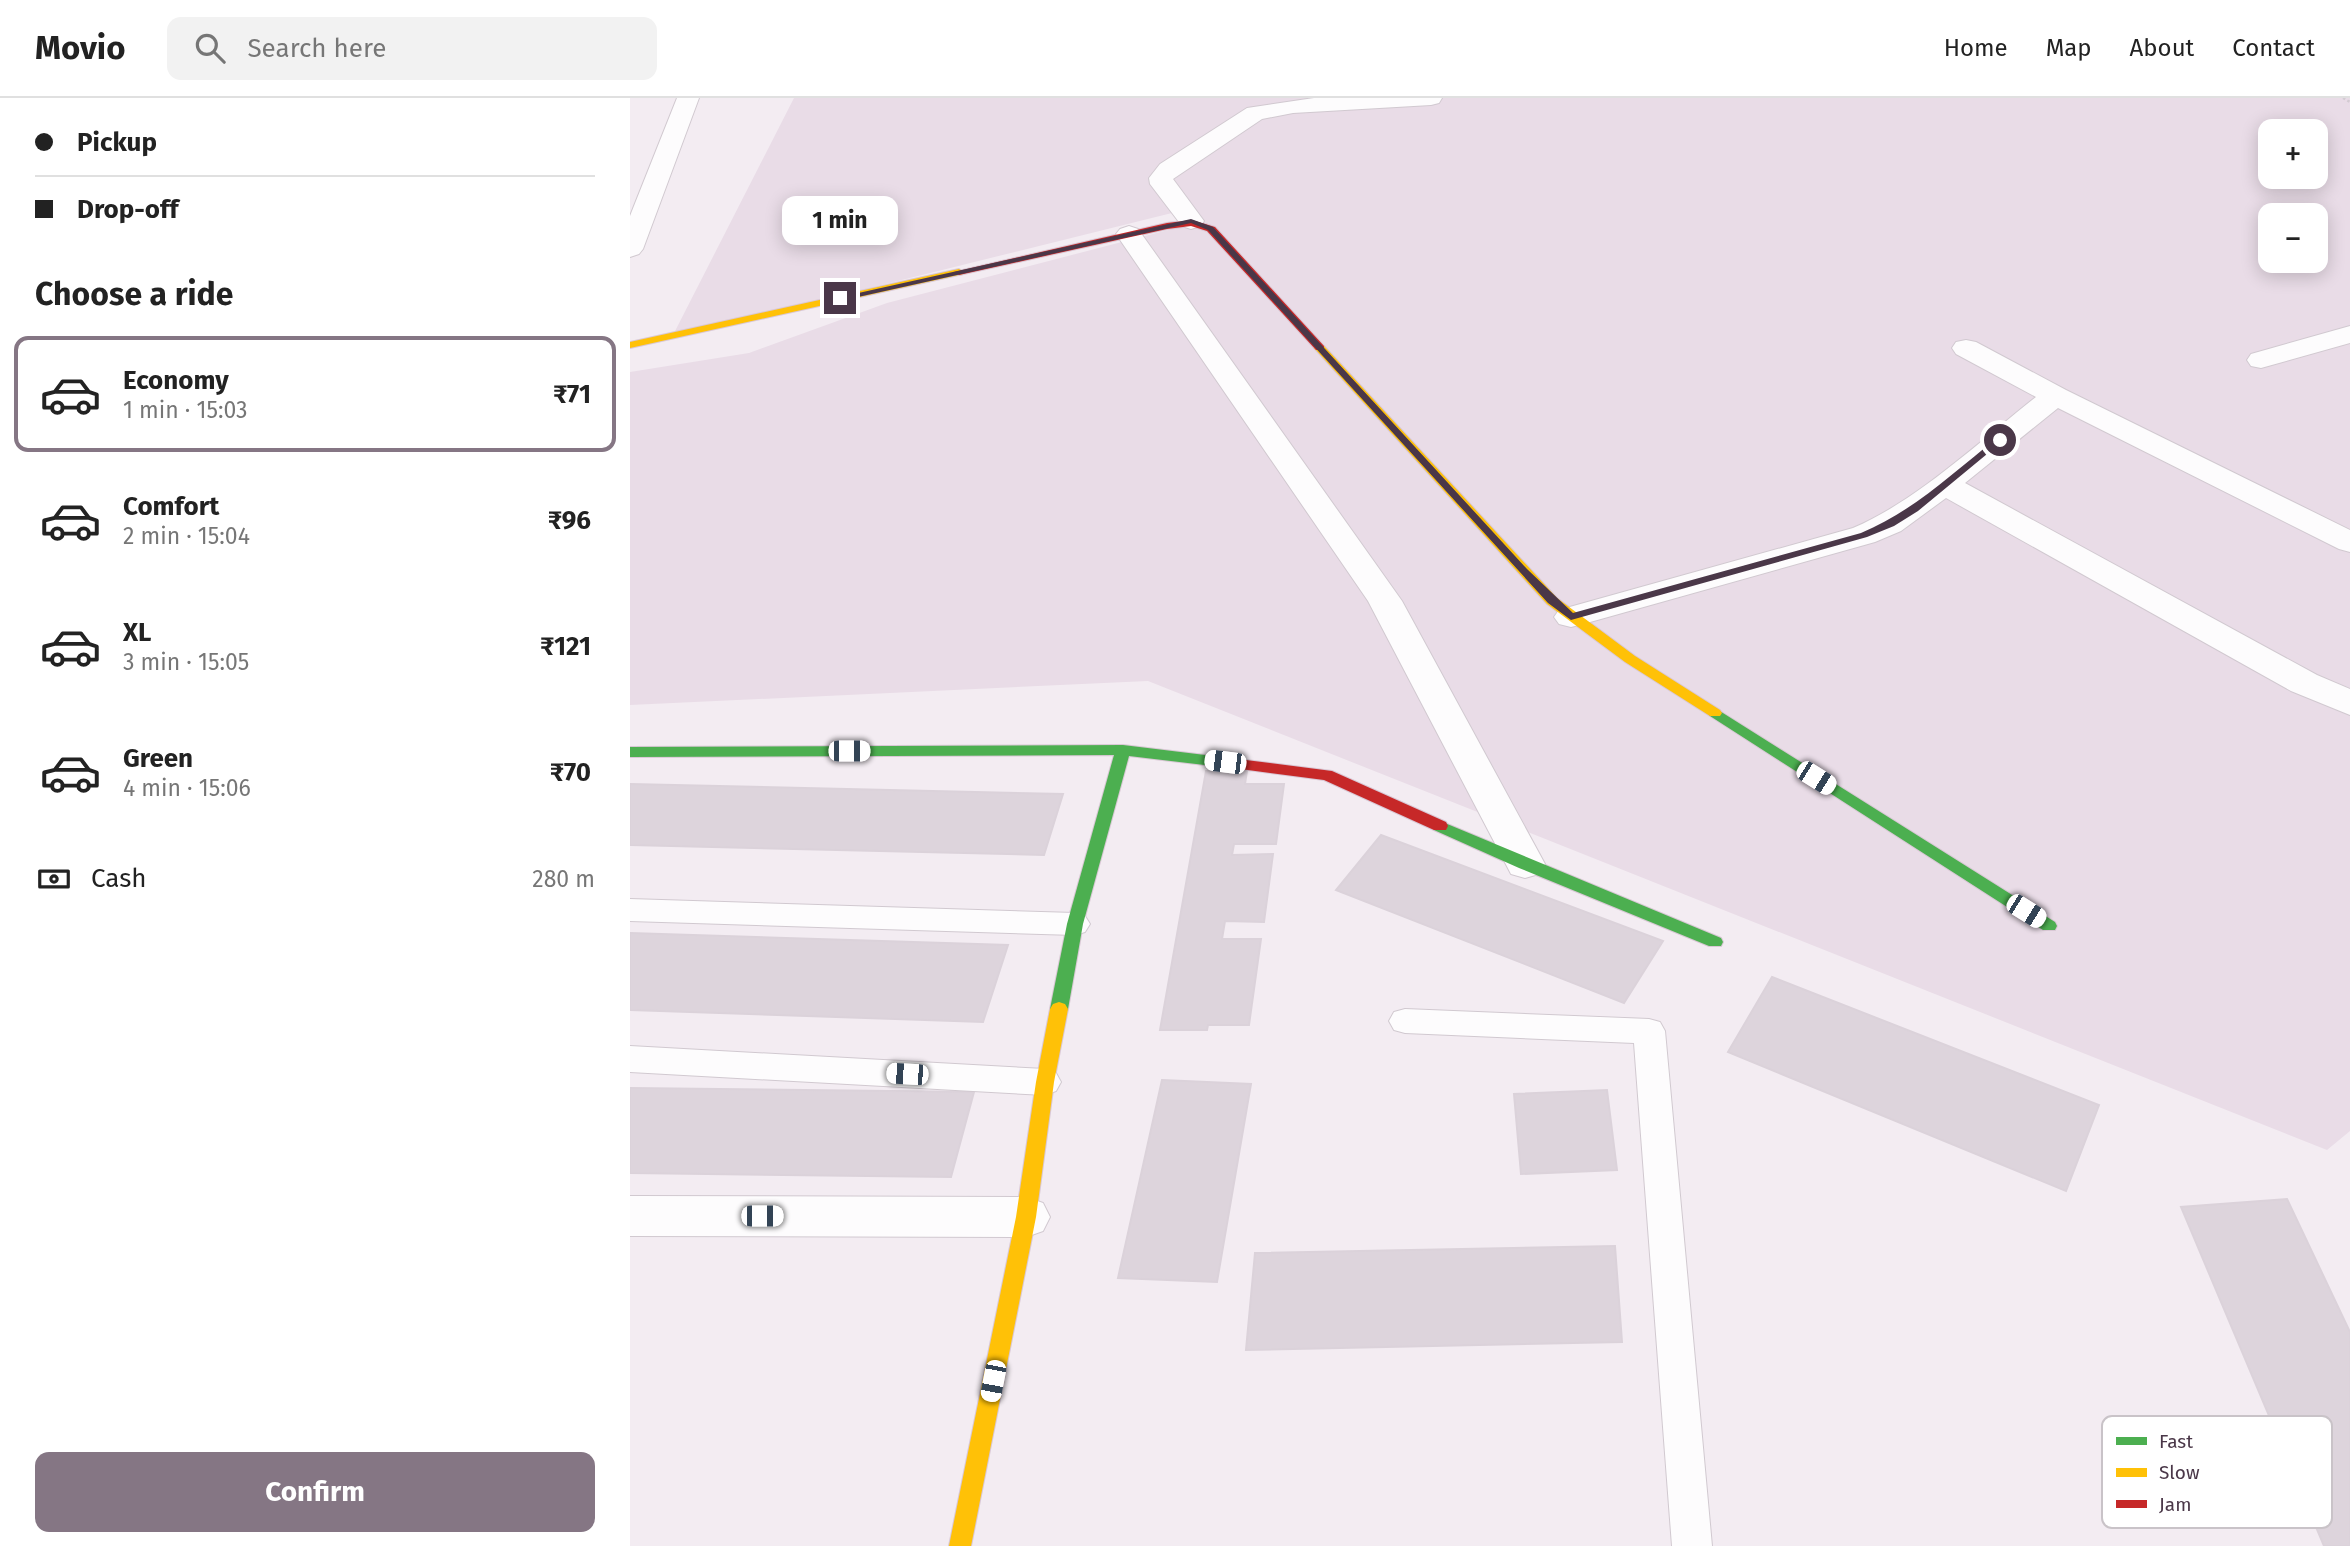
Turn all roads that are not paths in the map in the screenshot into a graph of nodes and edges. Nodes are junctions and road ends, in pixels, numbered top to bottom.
1 (688, 98) edge
2 (1431, 98) edge
3 (1191, 221) junction
4 (1129, 234) junction
5 (630, 249) edge
6 (2350, 334) edge
7 (630, 345) edge
8 (1966, 348) dead end
9 (2261, 360) dead end
10 (2056, 396) junction
11 (1944, 484) junction
12 (2350, 542) edge
13 (1571, 617) junction
14 (2350, 703) edge
15 (1123, 750) junction
16 (630, 752) edge
17 (1525, 863) junction
18 (630, 910) edge
19 (1075, 924) junction
20 (2049, 926) dead end
21 (1715, 942) dead end
22 (1405, 1021) dead end
23 (630, 1059) edge
24 (1045, 1082) junction
25 (630, 1216) edge
26 (1026, 1217) junction
27 (960, 1546) edge
28 (1692, 1546) edge

1 - 5 street
2 - 3 street
3 - 4 street
3 - 13 street
4 - 7 street
4 - 17 street
6 - 9 street
8 - 10 street
10 - 11 street
10 - 12 street
11 - 13 street
11 - 14 street
13 - 20 street
15 - 16 street
15 - 17 street
15 - 19 street
17 - 21 street
18 - 19 lane
19 - 24 street
22 - 28 lane
23 - 24 lane
24 - 26 street
25 - 26 street
26 - 27 street

